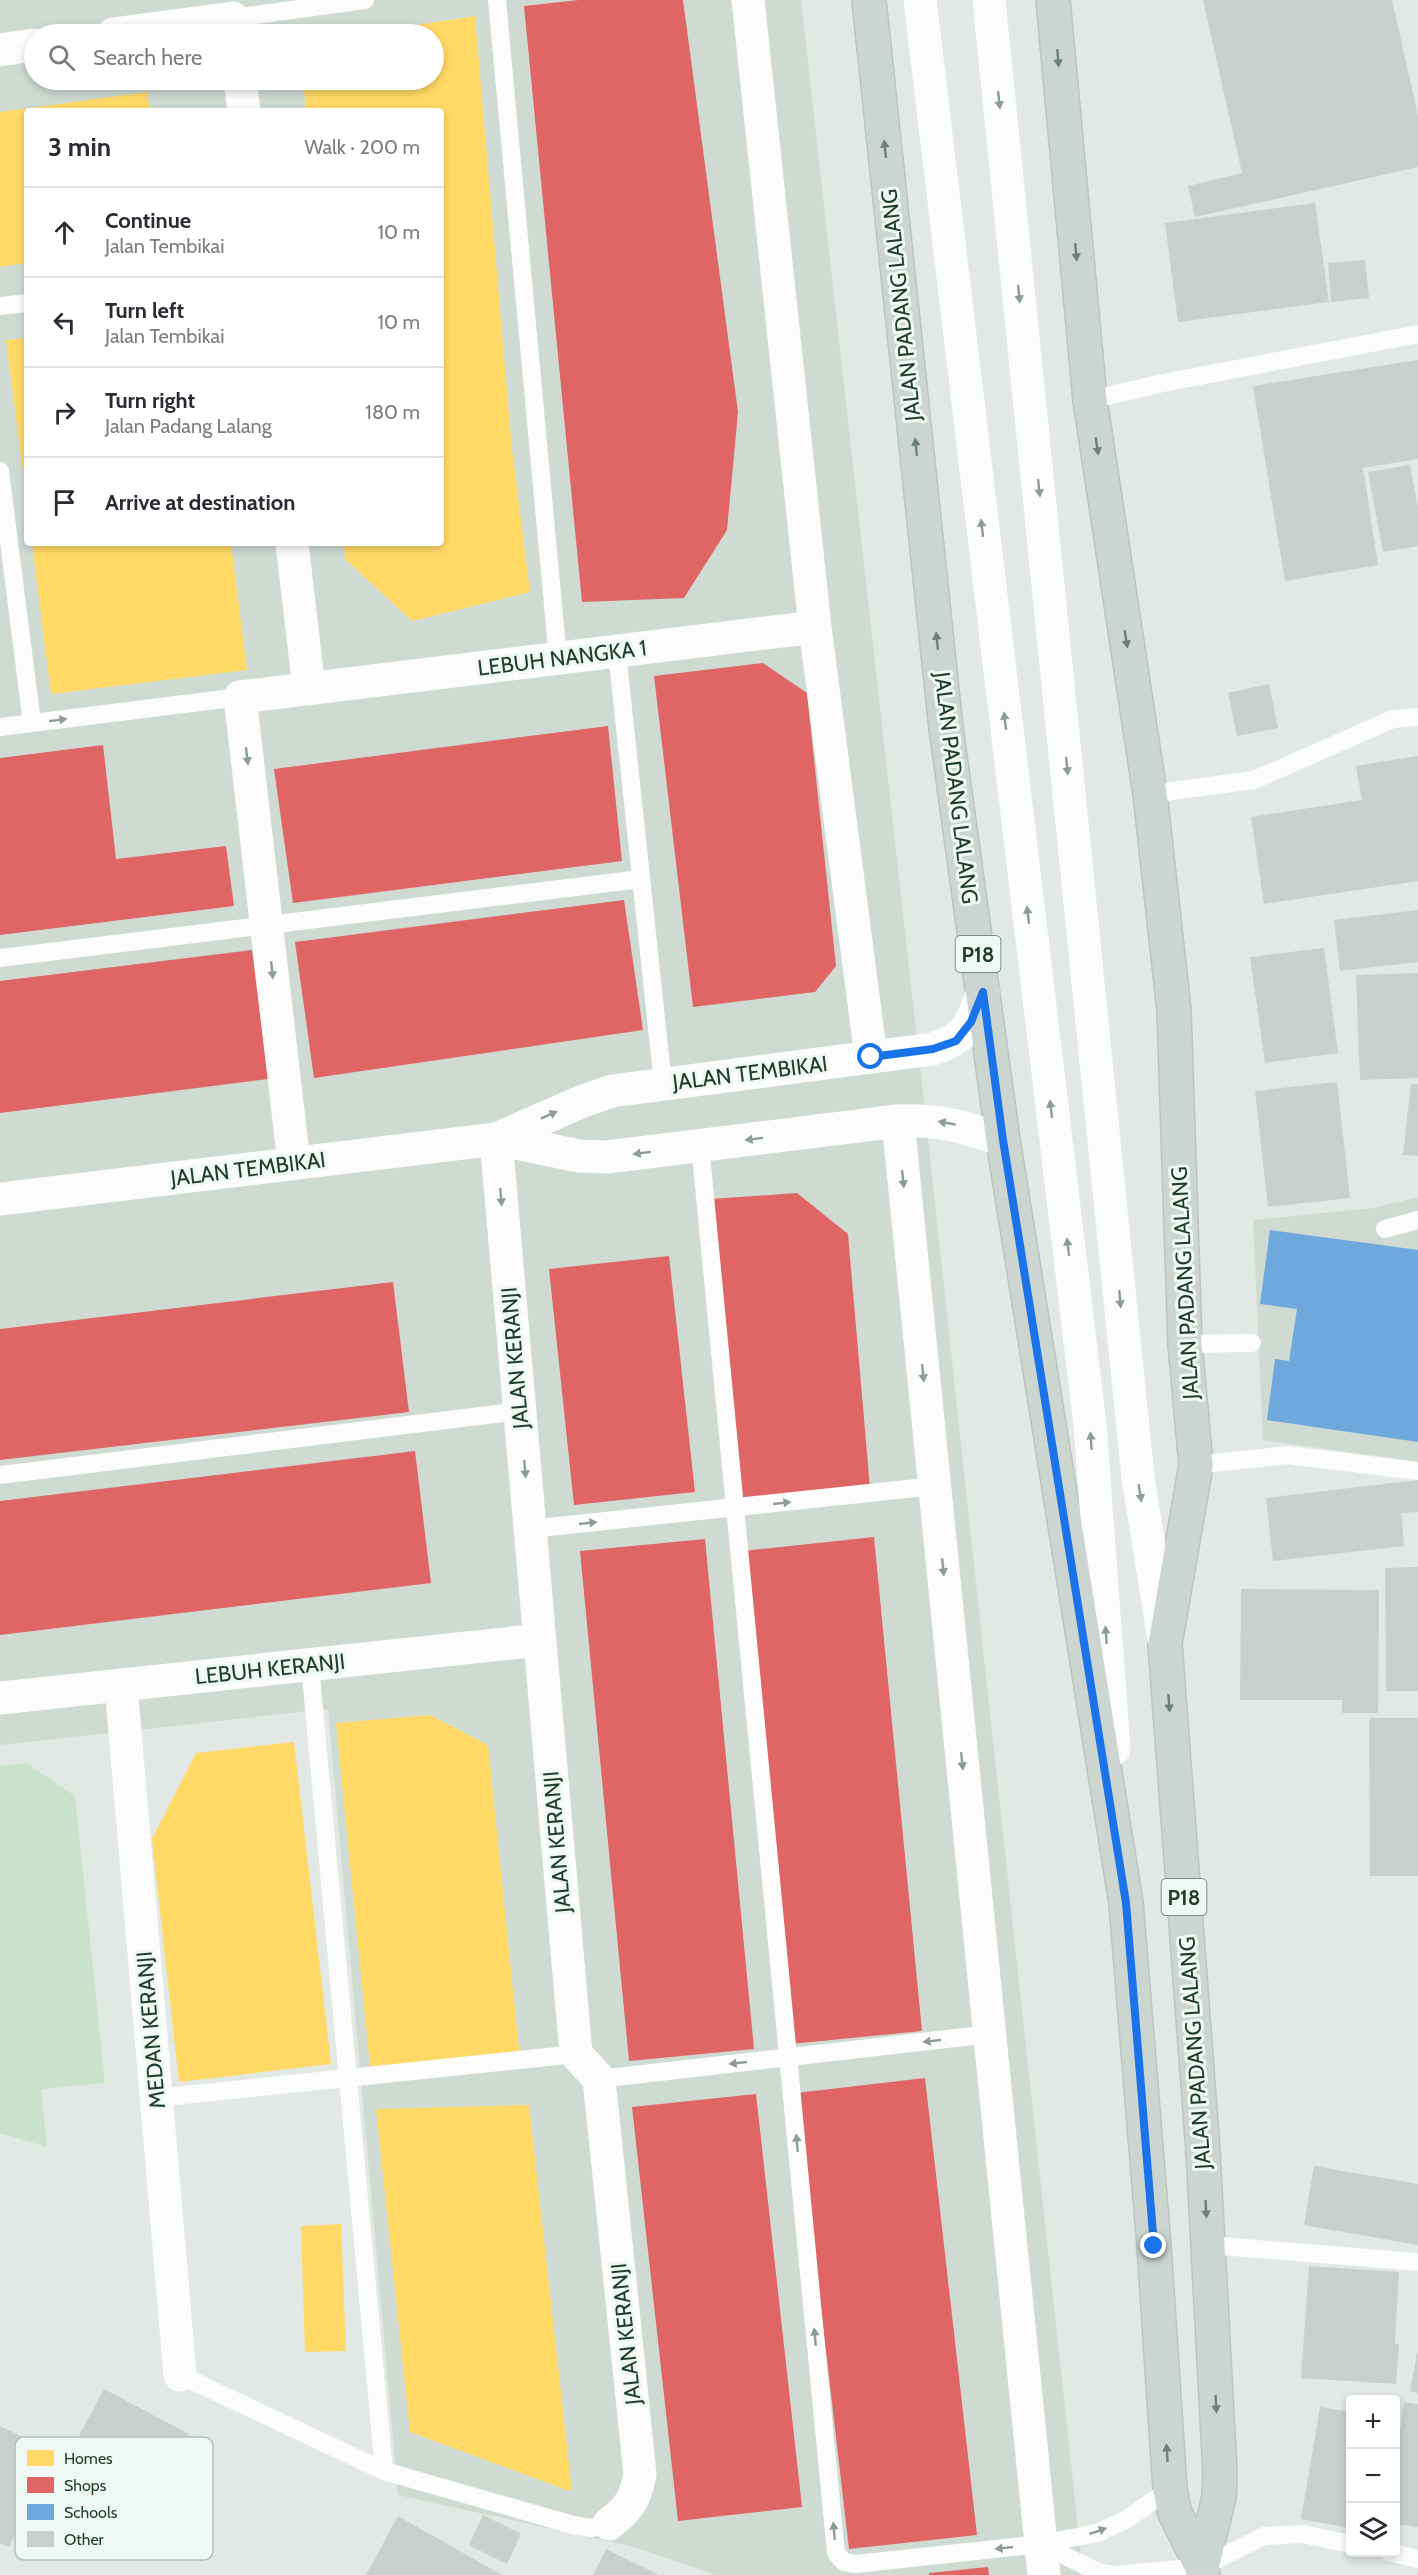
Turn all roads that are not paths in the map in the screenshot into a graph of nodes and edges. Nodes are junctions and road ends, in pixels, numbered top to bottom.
1 (365, 0) edge
2 (497, 0) edge
3 (748, 0) edge
4 (869, 0) edge
5 (920, 0) edge
6 (989, 0) edge
7 (1053, 0) edge
8 (233, 17) edge
9 (184, 24) edge
10 (24, 46) edge
11 (0, 50) edge
12 (241, 90) edge
13 (244, 108) edge
14 (24, 303) edge
15 (0, 306) edge
16 (1418, 334) edge
17 (1090, 400) junction
18 (0, 471) edge
19 (292, 546) edge
20 (815, 627) junction
21 (617, 652) junction
22 (558, 659) junction
23 (309, 689) junction
24 (240, 698) junction
25 (1418, 717) edge
26 (32, 723) junction
27 (0, 727) edge
28 (1150, 794) junction
29 (641, 879) junction
30 (267, 925) junction
31 (0, 958) edge
32 (983, 992) junction
33 (871, 1057) junction
34 (663, 1084) junction
35 (898, 1121) junction
36 (496, 1139) junction
37 (1003, 1140) junction
38 (700, 1145) junction
39 (294, 1163) junction
40 (0, 1199) edge
41 (1418, 1220) edge
42 (1385, 1229) dead end
43 (1252, 1343) dead end
44 (1185, 1344) junction
45 (520, 1411) junction
46 (1196, 1465) junction
47 (1418, 1471) edge
48 (0, 1475) edge
49 (935, 1486) junction
50 (735, 1508) junction
51 (530, 1529) junction
52 (540, 1640) junction
53 (1165, 1644) junction
54 (310, 1665) junction
55 (121, 1685) junction
56 (0, 1698) edge
57 (1126, 1903) junction
58 (990, 2034) junction
59 (576, 2054) junction
60 (788, 2057) junction
61 (348, 2078) junction
62 (599, 2079) junction
63 (156, 2098) junction
64 (1208, 2245) junction
65 (1418, 2262) edge
66 (180, 2375) joint
67 (384, 2471) junction
68 (1170, 2489) junction
69 (609, 2524) joint
70 (1346, 2543) edge
71 (1400, 2555) edge
72 (1418, 2559) edge
73 (1043, 2560) edge
74 (1203, 2571) edge

1 - 8 lane
2 - 22 lane
3 - 20 street
32 -> 4 main road, JALAN PADANG LALANG / P18
57 -> 5 street
6 -> 53 street
7 -> 17 main road, JALAN PADANG LALANG / P18
8 - 9 street
10 - 11 street
12 - 13 street
14 - 15 lane
16 - 17 lane
17 -> 28 main road, JALAN PADANG LALANG / P18
18 - 26 lane
19 - 23 street
20 - 21 street, LEBUH NANGKA 1
20 - 33 street
21 - 22 street, LEBUH NANGKA 1
21 - 29 lane
22 - 23 street, LEBUH NANGKA 1
23 - 24 street, LEBUH NANGKA 1
26 -> 24 lane
24 -> 30 street
25 - 28 lane
26 - 27 lane
28 - 44 main road, JALAN PADANG LALANG / P18
29 - 30 lane
29 - 34 lane
30 - 31 lane
30 -> 39 street
32 - 33 street, JALAN TEMBIKAI
32 - 37 main road, JALAN PADANG LALANG / P18
33 - 34 street, JALAN TEMBIKAI
36 -> 34 street, JALAN TEMBIKAI
37 -> 35 street, JALAN TEMBIKAI
35 -> 38 street, JALAN TEMBIKAI
35 -> 49 street
38 -> 36 street, JALAN TEMBIKAI
36 - 39 street, JALAN TEMBIKAI
36 -> 45 street, JALAN KERANJI
37 - 57 main road, JALAN PADANG LALANG / P18
38 - 50 lane
39 - 40 street, JALAN TEMBIKAI
41 - 42 lane
43 - 44 lane
44 - 46 main road, JALAN PADANG LALANG / P18
45 - 48 lane
45 -> 51 street, JALAN KERANJI
46 - 47 lane
46 - 53 main road, JALAN PADANG LALANG / P18
50 -> 49 lane
49 -> 58 street
51 -> 50 lane
50 - 60 lane
51 - 52 street, JALAN KERANJI
52 - 54 street, LEBUH KERANJI
52 - 59 street, JALAN KERANJI
53 -> 64 main road, JALAN PADANG LALANG / P18
54 - 55 street, LEBUH KERANJI
54 - 61 lane
55 - 56 street, LEBUH KERANJI
55 - 63 street, MEDAN KERANJI
68 -> 57 main road, JALAN PADANG LALANG / P18
58 -> 60 lane
58 - 73 street
59 - 61 lane
59 - 62 street
60 -> 62 lane
73 -> 60 lane
61 - 63 lane
61 - 67 lane
62 - 69 street, JALAN KERANJI
63 - 66 street, MEDAN KERANJI
64 - 65 lane
64 -> 74 main road, JALAN PADANG LALANG / P18
66 - 67 lane
67 - 69 lane
73 -> 68 lane
68 - 74 main road, JALAN PADANG LALANG / P18
70 - 74 lane
71 - 72 lane
73 - 74 lane

